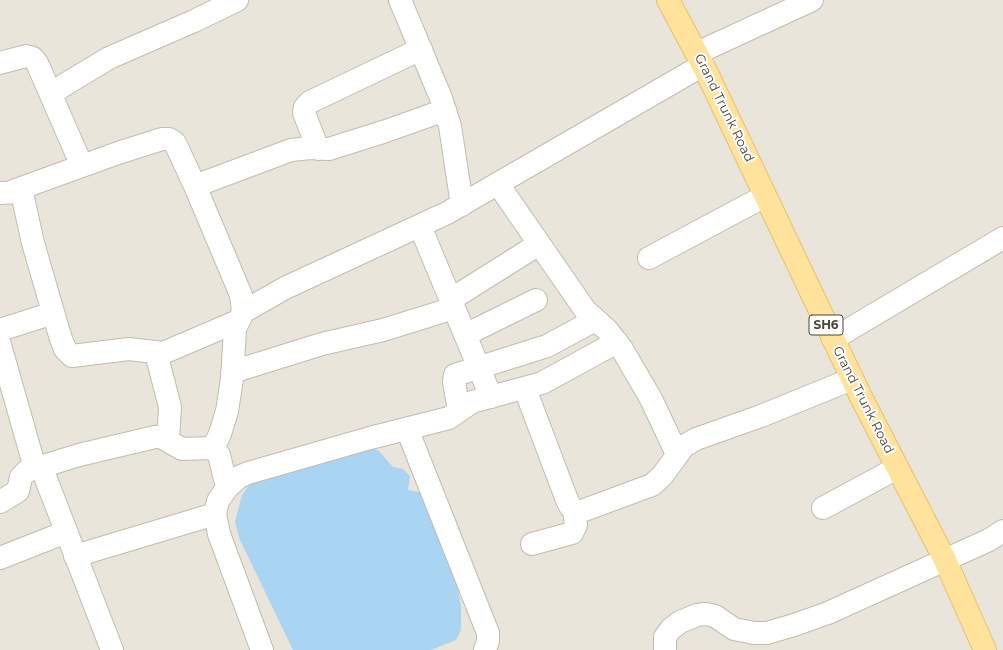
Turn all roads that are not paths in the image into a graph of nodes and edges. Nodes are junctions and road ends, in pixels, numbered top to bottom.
1 (400, 0) edge
2 (812, 0) edge
3 (672, 2) edge
4 (225, 3) edge
5 (420, 49) junction
6 (700, 59) junction
7 (0, 63) edge
8 (51, 93) junction
9 (445, 110) junction
10 (318, 149) junction
11 (82, 166) junction
12 (498, 184) junction
13 (196, 186) junction
14 (6, 192) edge
15 (765, 196) junction
16 (462, 205) junction
17 (420, 226) junction
18 (1003, 238) edge
19 (539, 244) junction
20 (649, 258) dead end
21 (536, 300) dead end
22 (452, 304) junction
23 (53, 313) junction
24 (240, 317) junction
25 (595, 320) junction
26 (0, 330) edge
27 (465, 335) junction
28 (833, 339) junction
29 (617, 342) junction
30 (0, 345) edge
31 (156, 353) junction
32 (478, 367) junction
33 (232, 372) junction
34 (4, 378) edge
35 (852, 379) junction
36 (525, 388) junction
37 (491, 397) junction
38 (459, 411) junction
39 (407, 429) junction
40 (168, 440) junction
41 (213, 448) junction
42 (677, 454) junction
43 (38, 467) junction
44 (898, 468) junction
45 (227, 488) junction
46 (0, 502) edge
47 (823, 508) dead end
48 (574, 511) junction
49 (215, 514) junction
50 (1003, 531) edge
51 (66, 532) junction
52 (532, 544) dead end
53 (75, 556) junction
54 (0, 558) edge
55 (945, 560) junction
56 (112, 650) edge
57 (262, 650) edge
58 (485, 650) edge
59 (665, 650) edge
60 (984, 650) edge

1 - 5 street
2 - 6 street
3 - 6 main road, Grand Trunk Road / SH6
4 - 8 street
5 - 9 street
5 - 10 street
6 - 12 street
6 - 15 main road, Grand Trunk Road / SH6
7 - 8 street
8 - 11 street
9 - 10 street
9 - 16 street
10 - 13 street
11 - 13 street
11 - 14 street
12 - 16 street
12 - 19 street
13 - 24 street
14 - 23 street
15 - 20 street
15 - 28 main road, Grand Trunk Road / SH6
16 - 17 street
17 - 22 street
17 - 24 street
18 - 28 street
19 - 22 street
19 - 25 street
21 - 27 street
22 - 27 street
22 - 33 street
23 - 26 street
23 - 31 street
24 - 31 street
24 - 33 street
25 - 29 street
25 - 32 street
27 - 32 street
28 - 35 main road, Grand Trunk Road / SH6
29 - 36 street
29 - 42 street
30 - 34 street
31 - 40 street
32 - 37 street
32 - 38 street
33 - 41 street
34 - 43 street
35 - 42 street
35 - 44 main road, Grand Trunk Road / SH6
36 - 37 street
36 - 48 street
37 - 38 street
38 - 39 street
39 - 45 street
39 - 58 street
40 - 41 street
40 - 43 street
41 - 45 street
42 - 48 street
43 - 46 street
43 - 51 street
44 - 47 street
44 - 55 main road, Grand Trunk Road / SH6
45 - 49 street
48 - 52 street
49 - 53 street
49 - 57 street
50 - 55 street
51 - 53 street
51 - 54 street
53 - 56 street
55 - 59 street
55 - 60 main road, Grand Trunk Road / SH6

